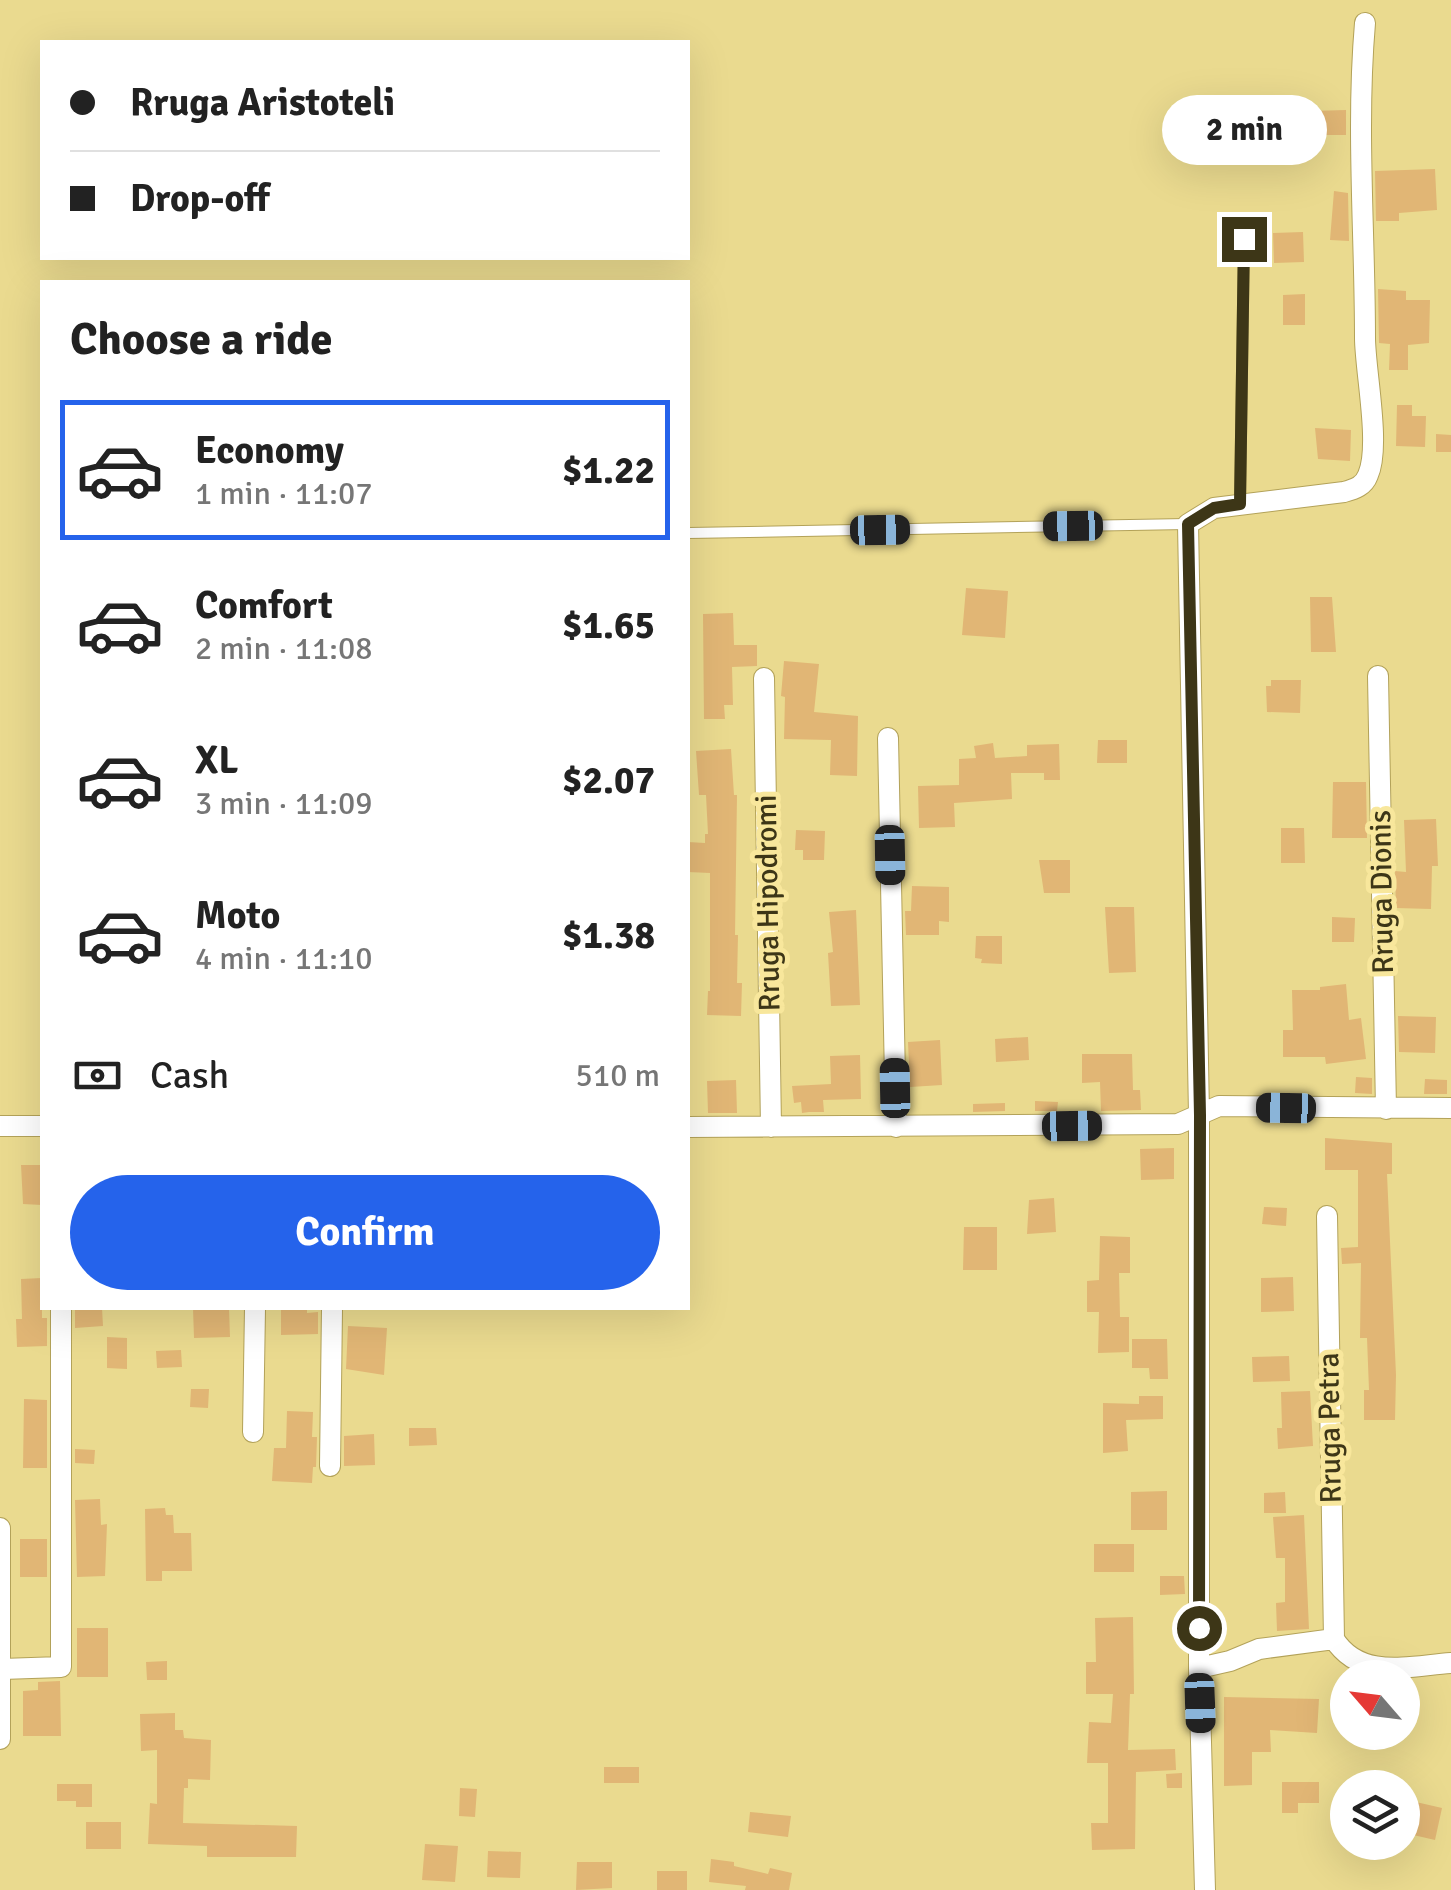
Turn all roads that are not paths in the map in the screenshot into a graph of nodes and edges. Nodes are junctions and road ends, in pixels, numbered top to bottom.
1 (1365, 23) dead end
2 (1244, 239) dead end
3 (1240, 504) junction
4 (1188, 524) junction
5 (690, 533) edge
6 (1378, 676) dead end
7 (764, 678) dead end
8 (888, 738) dead end
9 (1451, 1108) edge
10 (1386, 1109) junction
11 (1200, 1115) junction
12 (0, 1126) edge
13 (40, 1126) edge
14 (690, 1127) edge
15 (771, 1127) junction
16 (896, 1127) junction
17 (1327, 1216) dead end
18 (61, 1310) edge
19 (255, 1310) edge
20 (332, 1310) edge
21 (253, 1432) dead end
22 (330, 1466) dead end
23 (0, 1528) edge
24 (1334, 1639) junction
25 (1451, 1663) edge
26 (2, 1668) edge
27 (1199, 1668) junction
28 (0, 1739) edge
29 (1205, 1890) edge

1 - 3 street
2 - 3 lane
3 - 4 street
4 - 5 lane
4 - 11 street
6 - 10 street, Rruga Dionis
7 - 15 street, Rruga Hipodromi
8 - 16 street
9 - 10 street
10 - 11 street
11 - 16 street
11 - 27 street
12 - 13 street
14 - 15 street
15 - 16 street
17 - 24 street, Rruga Petra
18 - 26 street
19 - 21 street
20 - 22 street
23 - 26 street
24 - 25 street
24 - 27 street
26 - 28 street
27 - 29 street

